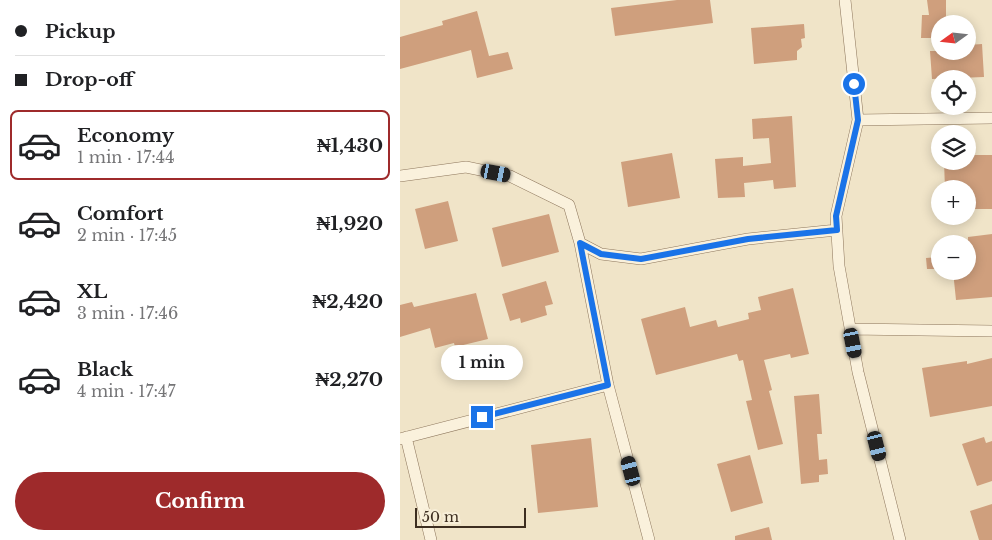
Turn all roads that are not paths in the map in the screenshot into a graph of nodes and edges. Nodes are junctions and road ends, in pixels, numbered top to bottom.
1 (845, 0) edge
2 (992, 118) edge
3 (858, 120) junction
4 (400, 176) edge
5 (837, 230) junction
6 (580, 243) junction
7 (850, 329) junction
8 (992, 331) edge
9 (608, 385) junction
10 (403, 438) edge
11 (431, 540) edge
12 (649, 540) edge
13 (900, 540) edge

1 - 3 street
2 - 3 street
3 - 5 street
4 - 6 street
5 - 6 street
5 - 7 street
6 - 9 street
7 - 8 street
7 - 13 street
9 - 10 street
9 - 12 street
10 - 11 street

